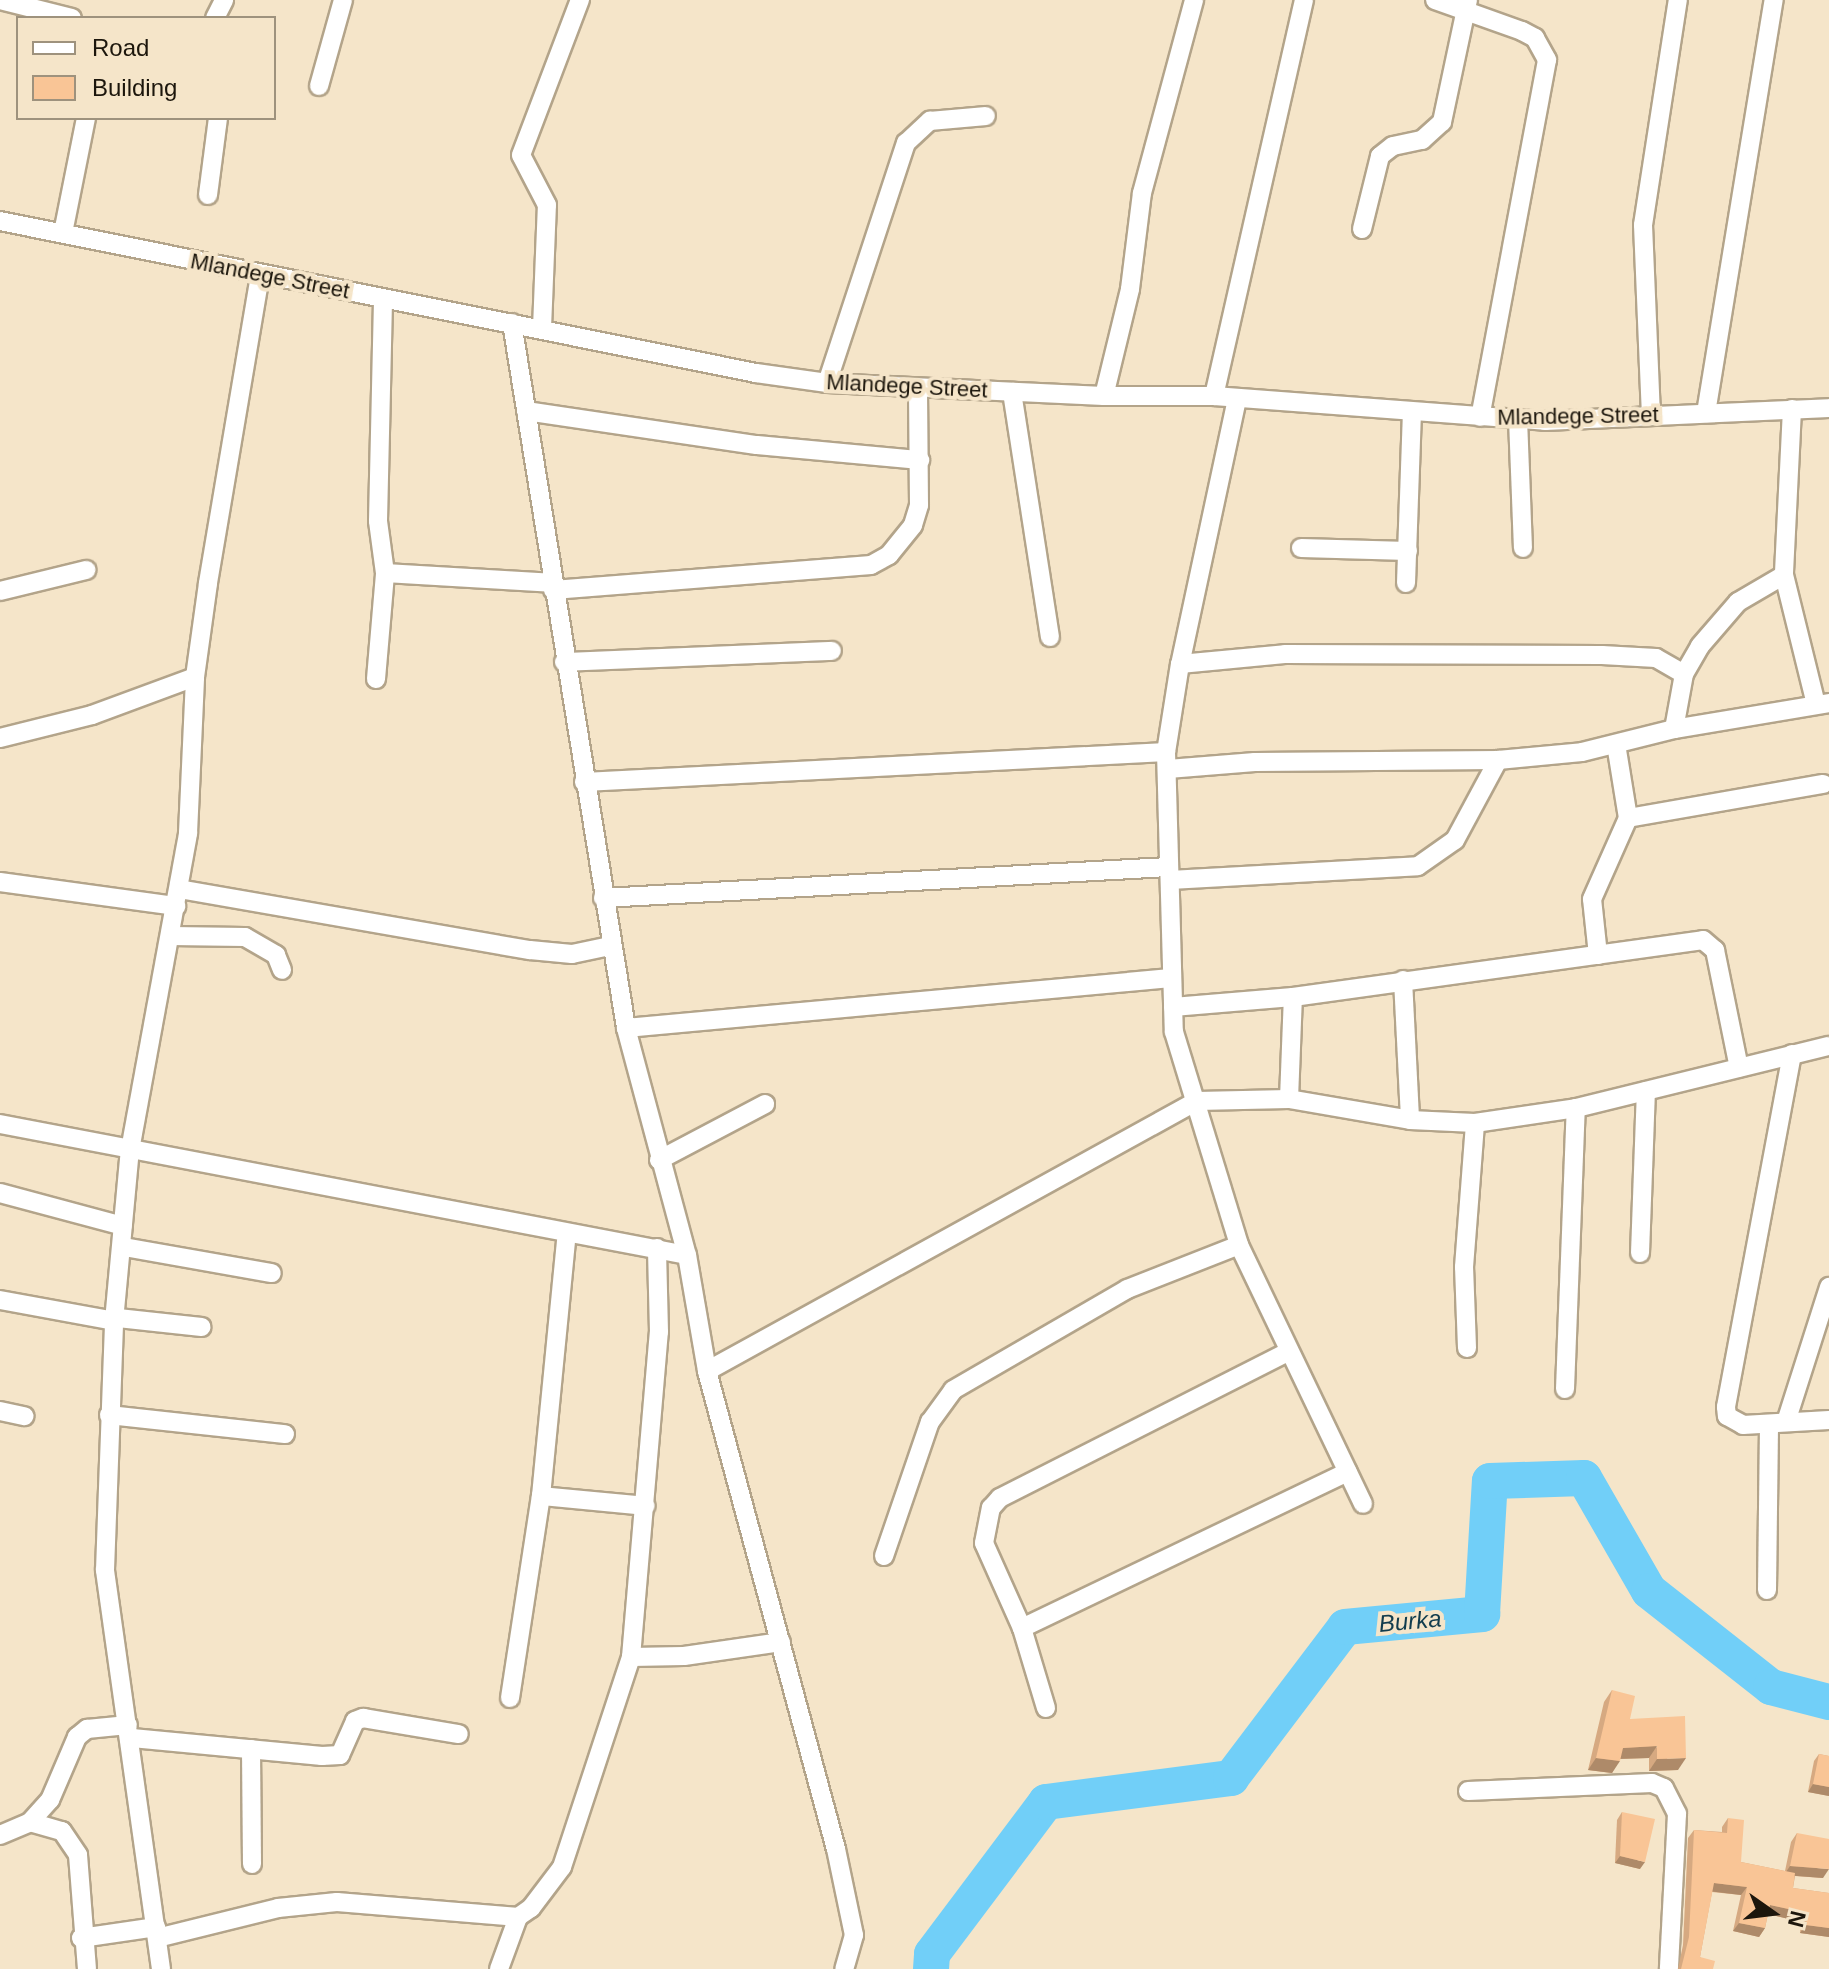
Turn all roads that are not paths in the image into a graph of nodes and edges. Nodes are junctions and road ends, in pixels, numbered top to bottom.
1 (0, 0) edge
2 (343, 0) edge
3 (580, 0) edge
4 (1194, 0) edge
5 (1304, 0) edge
6 (1435, 0) edge
7 (1678, 0) edge
8 (1774, 0) edge
9 (1467, 5) edge
10 (64, 16) edge
11 (319, 86) dead end
12 (986, 116) dead end
13 (86, 120) edge
14 (218, 120) edge
15 (208, 195) dead end
16 (0, 221) edge
17 (1362, 229) dead end
18 (63, 233) junction
19 (260, 275) junction
20 (383, 299) junction
21 (512, 323) junction
22 (542, 328) junction
23 (827, 383) junction
24 (918, 389) junction
25 (1012, 392) junction
26 (1104, 396) junction
27 (1214, 396) junction
28 (1237, 399) junction
29 (1829, 408) edge
30 (1792, 409) junction
31 (526, 411) junction
32 (1412, 412) junction
33 (1706, 413) junction
34 (1651, 416) junction
35 (1480, 417) junction
36 (1518, 419) junction
37 (920, 460) junction
38 (1301, 548) dead end
39 (1523, 548) dead end
40 (1408, 551) junction
41 (86, 570) dead end
42 (385, 573) junction
43 (1784, 575) junction
44 (1406, 583) dead end
45 (552, 586) junction
46 (0, 591) edge
47 (1050, 637) dead end
48 (832, 651) dead end
49 (564, 662) junction
50 (1180, 664) junction
51 (1684, 674) junction
52 (195, 677) junction
53 (376, 679) dead end
54 (1822, 703) edge
55 (1674, 729) junction
56 (0, 738) edge
57 (1616, 744) junction
58 (1498, 760) junction
59 (1167, 761) junction
60 (584, 782) junction
61 (1823, 784) dead end
62 (1628, 818) junction
63 (1169, 874) junction
64 (0, 882) edge
65 (178, 898) junction
66 (603, 898) junction
67 (171, 936) junction
68 (611, 946) junction
69 (1598, 955) junction
70 (282, 970) dead end
71 (1171, 978) junction
72 (1403, 980) junction
73 (1293, 997) junction
74 (1173, 1007) junction
75 (626, 1028) junction
76 (1829, 1046) edge
77 (1792, 1054) junction
78 (1739, 1068) junction
79 (1646, 1091) junction
80 (1289, 1099) junction
81 (1197, 1101) junction
82 (765, 1104) dead end
83 (1576, 1108) junction
84 (1410, 1120) junction
85 (1475, 1123) junction
86 (0, 1124) edge
87 (130, 1150) junction
88 (659, 1160) junction
89 (0, 1193) edge
90 (123, 1226) junction
91 (567, 1233) junction
92 (1239, 1245) junction
93 (124, 1247) junction
94 (657, 1248) junction
95 (1640, 1253) dead end
96 (687, 1255) junction
97 (272, 1273) dead end
98 (1829, 1287) edge
99 (0, 1300) edge
100 (116, 1319) junction
101 (202, 1327) dead end
102 (1467, 1348) dead end
103 (1288, 1352) junction
104 (707, 1371) junction
105 (1565, 1389) dead end
106 (0, 1411) edge
107 (109, 1415) junction
108 (24, 1416) dead end
109 (1829, 1420) edge
110 (1778, 1423) junction
111 (285, 1434) dead end
112 (1348, 1472) junction
113 (541, 1496) junction
114 (1363, 1504) dead end
115 (646, 1506) junction
116 (884, 1556) dead end
117 (1767, 1590) dead end
118 (1022, 1628) junction
119 (781, 1642) junction
120 (631, 1657) junction
121 (510, 1698) dead end
122 (1046, 1708) dead end
123 (130, 1732) junction
124 (459, 1734) dead end
125 (251, 1749) junction
126 (1468, 1791) dead end
127 (30, 1822) junction
128 (0, 1835) edge
129 (252, 1864) dead end
130 (518, 1917) junction
131 (157, 1933) junction
132 (81, 1938) junction
133 (87, 1969) edge
134 (161, 1969) edge
135 (499, 1969) edge
136 (844, 1969) edge
137 (1669, 1969) edge

1 - 10 street
2 - 11 street
3 - 22 street
4 - 26 street
5 - 27 street
6 - 9 street
7 - 34 street
8 - 33 street
9 - 17 street
9 - 35 street
12 - 23 street
13 - 18 street
14 - 15 street
16 - 18 street, Mlandege Street
18 - 19 street, Mlandege Street
19 - 20 street, Mlandege Street
19 - 52 street
20 - 21 street, Mlandege Street
20 - 42 street
21 - 22 street, Mlandege Street
21 - 31 street
22 - 23 street, Mlandege Street
23 - 24 street, Mlandege Street
24 - 25 street, Mlandege Street
24 - 37 street
25 - 26 street, Mlandege Street
25 - 47 street
26 - 27 street, Mlandege Street
27 - 28 street, Mlandege Street
28 - 32 street, Mlandege Street
28 - 50 street
29 - 30 street, Mlandege Street
30 - 33 street, Mlandege Street
30 - 43 street
31 - 37 street
31 - 45 street
32 - 35 street, Mlandege Street
32 - 40 street
33 - 34 street, Mlandege Street
34 - 36 street, Mlandege Street
35 - 36 street, Mlandege Street
36 - 39 street
37 - 45 street
38 - 40 street
40 - 44 street
41 - 46 street
42 - 45 street
42 - 53 street
43 - 51 street
43 - 54 street
45 - 49 street
48 - 49 street
49 - 60 street
50 - 51 street
50 - 59 street
51 - 55 street
52 - 56 street
52 - 65 street
54 - 55 street
55 - 57 street
57 - 58 street
57 - 62 street
58 - 59 street
58 - 63 street
59 - 60 street
59 - 63 street
60 - 66 street
61 - 62 street
62 - 69 street
63 - 66 street
63 - 71 street
64 - 65 street
65 - 67 street
65 - 68 street
66 - 68 street
67 - 70 street
67 - 87 street
68 - 75 street
69 - 72 street
69 - 78 street
71 - 74 street
71 - 75 street
72 - 73 street
72 - 84 street
73 - 74 street
73 - 80 street
74 - 81 street
75 - 88 street
76 - 77 street
77 - 78 street
77 - 110 street
78 - 79 street
79 - 83 street
79 - 95 street
80 - 81 street
80 - 84 street
81 - 92 street
81 - 104 street
82 - 88 street
83 - 85 street
83 - 105 street
84 - 85 street
85 - 102 street
86 - 87 street
87 - 90 street
87 - 91 street
88 - 96 street
89 - 90 street
90 - 93 street
91 - 94 street
91 - 113 street
92 - 103 street
92 - 116 street
93 - 97 street
93 - 100 street
94 - 96 street
94 - 115 street
96 - 104 street
98 - 110 street
99 - 100 street
100 - 101 street
100 - 107 street
103 - 112 street
103 - 118 street
104 - 119 street
106 - 108 street
107 - 111 street
107 - 123 street
109 - 110 street
110 - 117 street
112 - 114 street
112 - 118 street
113 - 115 street
113 - 121 street
115 - 120 street
118 - 122 street
119 - 120 street
119 - 136 street
120 - 130 street
123 - 125 street
123 - 127 street
123 - 131 street
124 - 125 street
125 - 129 street
126 - 137 street
127 - 128 street
127 - 132 street
130 - 131 street
130 - 135 street
131 - 132 street
131 - 134 street
132 - 133 street

